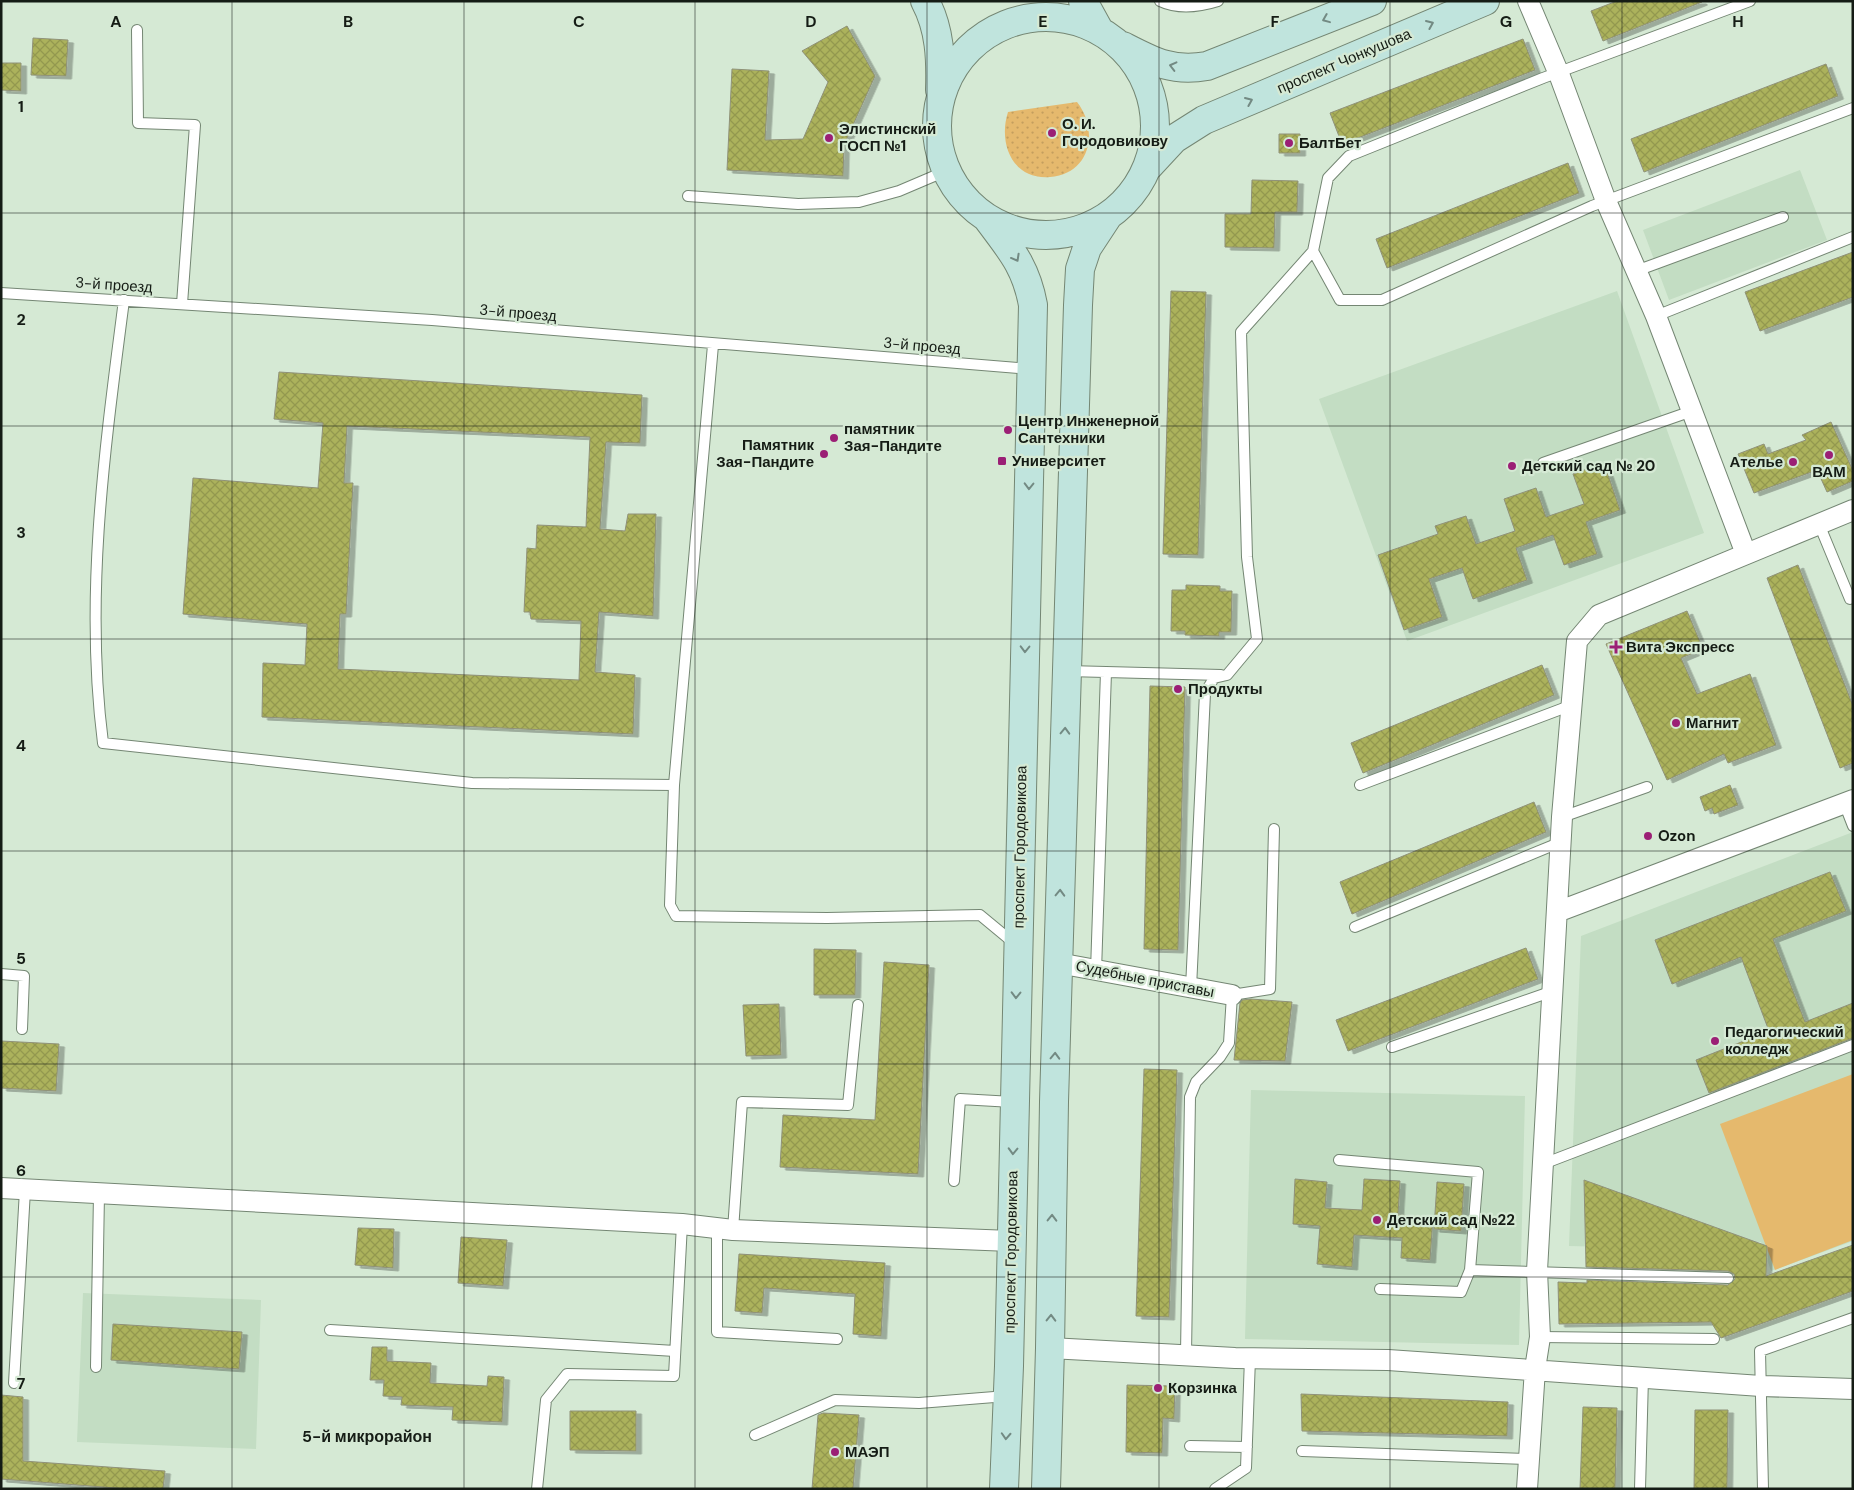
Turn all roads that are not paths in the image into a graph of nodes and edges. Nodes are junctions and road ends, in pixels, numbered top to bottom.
1 (925, 1) edge
2 (1082, 1) edge
3 (1160, 1) edge
4 (1218, 1) edge
5 (1485, 1) edge
6 (1528, 1) edge
7 (1750, 1) edge
8 (1368, 2) edge
9 (137, 30) dead end
10 (1105, 35) junction
11 (1559, 74) junction
12 (940, 97) junction
13 (1853, 108) edge
14 (1147, 167) junction
15 (946, 171) junction
16 (688, 196) dead end
17 (1606, 201) junction
18 (1108, 216) junction
19 (1783, 217) dead end
20 (987, 218) junction
21 (1853, 237) edge
22 (1313, 251) junction
23 (1636, 271) junction
24 (1, 293) edge
25 (124, 300) junction
26 (182, 304) junction
27 (1656, 316) junction
28 (713, 344) junction
29 (1032, 370) junction
30 (1692, 411) junction
31 (1543, 463) dead end
32 (1853, 510) edge
33 (1819, 524) junction
34 (1746, 554) junction
35 (1852, 601) edge
36 (1067, 671) junction
37 (1106, 672) junction
38 (1227, 675) junction
39 (1572, 705) junction
40 (674, 785) junction
41 (1360, 785) dead end
42 (1647, 787) dead end
43 (1848, 801) edge
44 (1562, 817) junction
45 (1853, 826) edge
46 (1274, 829) dead end
47 (1561, 842) junction
48 (1557, 912) junction
49 (1355, 927) dead end
50 (1017, 946) junction
51 (1058, 963) junction
52 (1096, 971) junction
53 (1, 974) edge
54 (1191, 988) junction
55 (1552, 991) junction
56 (1232, 995) junction
57 (858, 1005) dead end
58 (22, 1029) dead end
59 (1853, 1044) edge
60 (1392, 1047) dead end
61 (1014, 1102) junction
62 (1054, 1102) junction
63 (1339, 1160) dead end
64 (1543, 1164) junction
65 (954, 1181) dead end
66 (1, 1188) edge
67 (25, 1190) junction
68 (98, 1194) junction
69 (682, 1224) junction
70 (725, 1229) junction
71 (1011, 1241) junction
72 (1470, 1270) junction
73 (1537, 1271) junction
74 (1728, 1278) dead end
75 (1380, 1289) dead end
76 (1853, 1318) edge
77 (330, 1330) dead end
78 (1540, 1337) junction
79 (837, 1339) dead end
80 (1714, 1339) dead end
81 (676, 1351) junction
82 (1186, 1354) junction
83 (1050, 1358) junction
84 (1250, 1358) junction
85 (1009, 1366) junction
86 (96, 1367) dead end
87 (1535, 1368) junction
88 (1643, 1377) junction
89 (14, 1383) dead end
90 (1761, 1386) junction
91 (1853, 1389) edge
92 (1008, 1396) junction
93 (755, 1435) dead end
94 (1190, 1446) dead end
95 (1247, 1447) junction
96 (1302, 1451) dead end
97 (1529, 1459) junction
98 (537, 1489) edge
99 (1004, 1489) edge
100 (1046, 1489) edge
101 (1215, 1489) edge
102 (1527, 1489) edge
103 (1640, 1489) edge
104 (1763, 1489) edge

1 - 12 street
2 - 10 street
3 - 4 lane
14 -> 5 street, проспект Чонкушова
6 - 11 street
7 - 11 lane
8 -> 10 street
9 - 26 lane
10 - 12 street
10 - 14 street
11 - 17 street
11 - 22 lane
12 - 15 street
13 - 17 lane
14 - 18 street
15 - 16 lane
15 - 20 street
17 - 22 lane
17 - 23 street
18 - 20 street
18 - 36 street
19 - 23 lane
20 -> 29 street, проспект Городовикова
21 - 27 lane
22 - 38 lane
23 - 27 street
24 - 25 lane, 3-й проезд
25 - 26 lane, 3-й проезд
25 - 40 lane
26 - 28 lane, 3-й проезд
27 - 30 street
28 - 29 lane, 3-й проезд
28 - 40 lane
29 -> 50 street, проспект Городовикова
30 - 31 lane
30 - 34 street
32 - 33 street
33 - 34 street
33 - 35 lane
34 - 39 street
36 - 37 lane
51 -> 36 street
37 - 38 lane
37 - 52 lane
38 - 54 lane
39 - 41 lane
39 - 44 street
40 - 50 lane
42 - 44 lane
43 - 45 lane
43 - 48 street
44 - 47 street
46 - 56 lane
47 - 48 street
47 - 49 lane
48 - 55 street
50 -> 61 street, проспект Городовикова
51 - 52 street, Судебные приставы
62 -> 51 street
52 - 54 street, Судебные приставы
53 - 58 lane
54 - 56 street, Судебные приставы
55 - 60 lane
55 - 64 street
56 - 82 lane
57 - 70 lane
59 - 64 lane
61 - 62 street
61 - 65 lane
61 -> 71 street, проспект Городовикова
83 -> 62 street
63 - 72 lane
64 - 73 street
66 - 67 street
67 - 68 street
67 - 89 lane
68 - 69 street
68 - 86 lane
69 - 70 street
69 - 81 lane
70 - 71 street
70 - 79 lane
71 - 85 street, проспект Городовикова
72 - 73 lane
72 - 75 lane
73 - 74 lane
73 - 78 street
76 - 90 lane
77 - 81 lane
78 - 80 lane
78 - 87 street
81 - 98 lane
82 - 83 street
82 - 84 street
83 - 85 street
83 - 100 street
84 - 87 street
84 - 95 lane
85 - 92 street, проспект Городовикова
87 - 88 street
87 - 97 street
88 - 90 street
88 - 103 lane
90 - 91 street
90 - 104 lane
92 - 93 lane
92 -> 99 street, проспект Городовикова
94 - 95 lane
95 - 101 lane
96 - 97 lane
97 - 102 street

